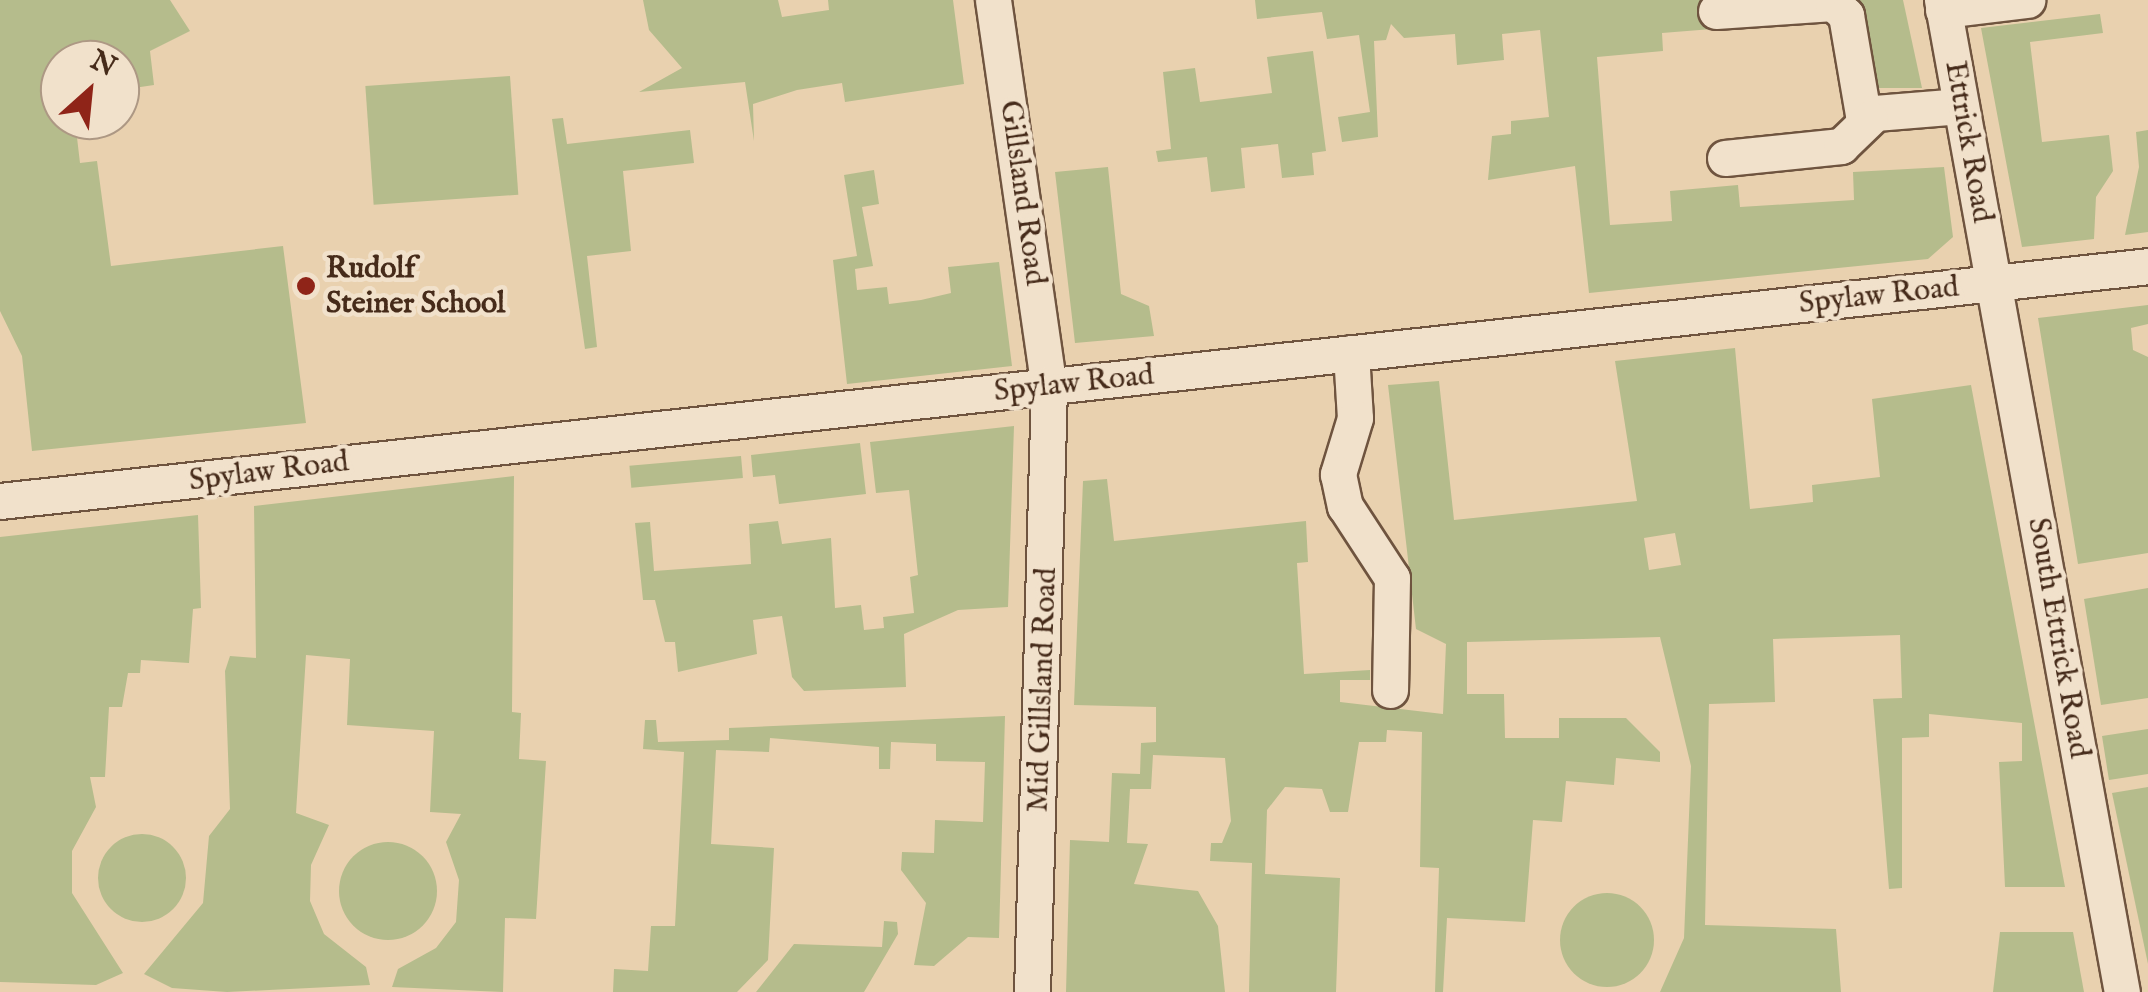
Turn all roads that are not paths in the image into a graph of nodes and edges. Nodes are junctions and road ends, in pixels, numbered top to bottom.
1 (993, 0) edge
2 (2027, 0) edge
3 (1943, 5) edge
4 (1716, 11) dead end
5 (1961, 106) junction
6 (1870, 118) junction
7 (1725, 158) dead end
8 (2148, 266) edge
9 (1993, 284) junction
10 (1351, 354) junction
11 (1048, 387) junction
12 (0, 500) edge
13 (1390, 690) dead end
14 (1032, 992) edge
15 (2122, 992) edge

1 - 11 street, Gillsland Road
2 - 3 street
3 - 5 street, Ettrick Road
4 - 6 street
5 - 6 street
5 - 9 street, Ettrick Road
6 - 7 street
8 - 9 street, Spylaw Road
9 - 10 street, Spylaw Road
9 - 15 street, South Ettrick Road
10 - 11 street, Spylaw Road
10 - 13 street
11 - 12 street, Spylaw Road
11 - 14 street, Mid Gillsland Road

